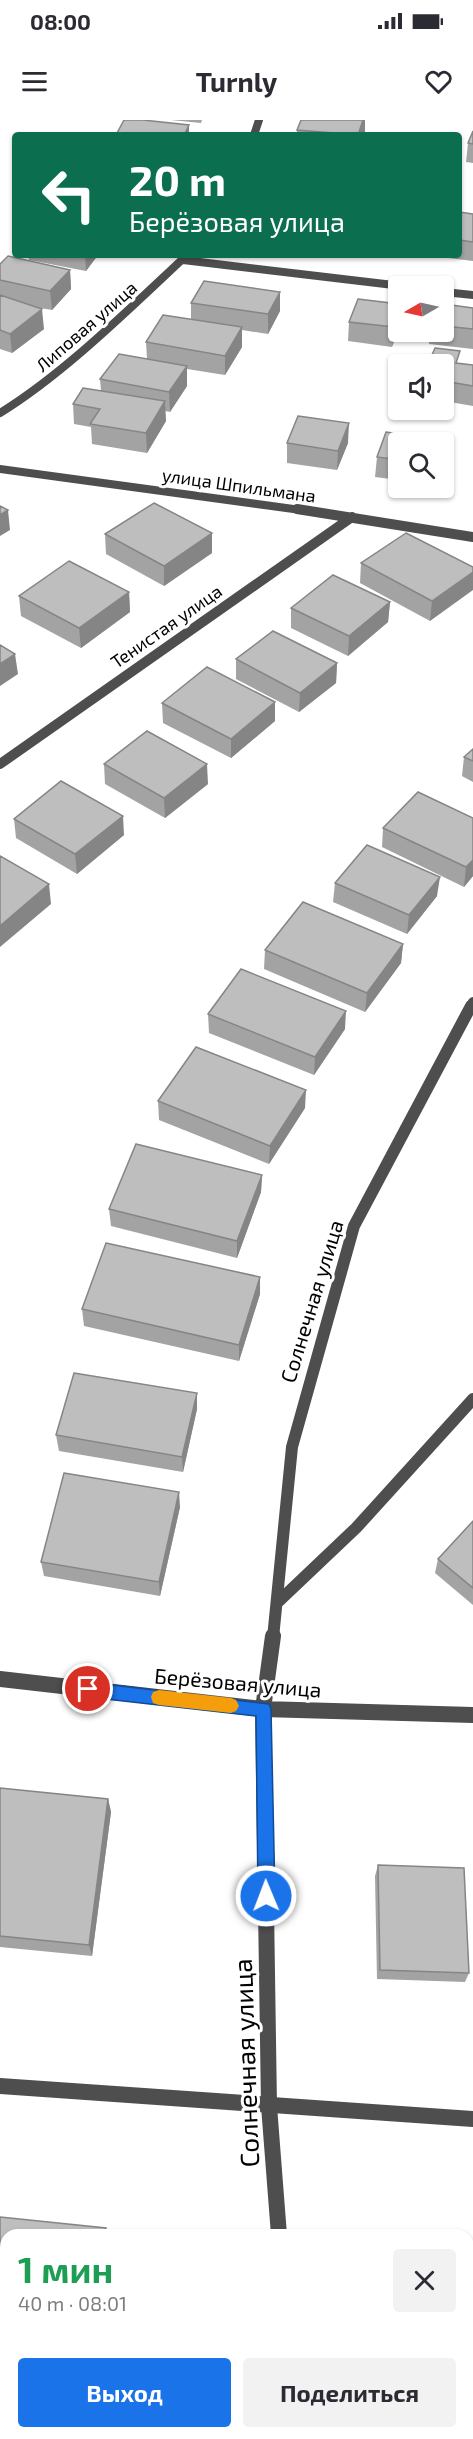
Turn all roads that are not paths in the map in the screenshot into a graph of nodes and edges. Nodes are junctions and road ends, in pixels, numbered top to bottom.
1 (185, 258) edge
2 (388, 284) edge
3 (454, 292) edge
4 (473, 295) edge
5 (0, 413) edge
6 (0, 469) edge
7 (352, 517) junction
8 (473, 537) edge
9 (0, 764) edge
10 (473, 1002) edge
11 (473, 1399) edge
12 (278, 1602) junction
13 (0, 1680) edge
14 (263, 1709) junction
15 (473, 1715) edge
16 (0, 2086) edge
17 (269, 2106) junction
18 (473, 2119) edge
19 (279, 2229) edge

1 - 2 street
1 - 5 street, Липовая улица
3 - 4 street
6 - 7 street, улица Шпильмана
7 - 8 street, улица Шпильмана
7 - 9 street, Тенистая улица
10 - 12 street, Солнечная улица
11 - 12 street
12 - 14 street, Солнечная улица
13 - 14 street, Берёзовая улица
14 - 15 street, Берёзовая улица
14 - 17 street, Солнечная улица
16 - 17 street
17 - 18 street
17 - 19 street, Солнечная улица

